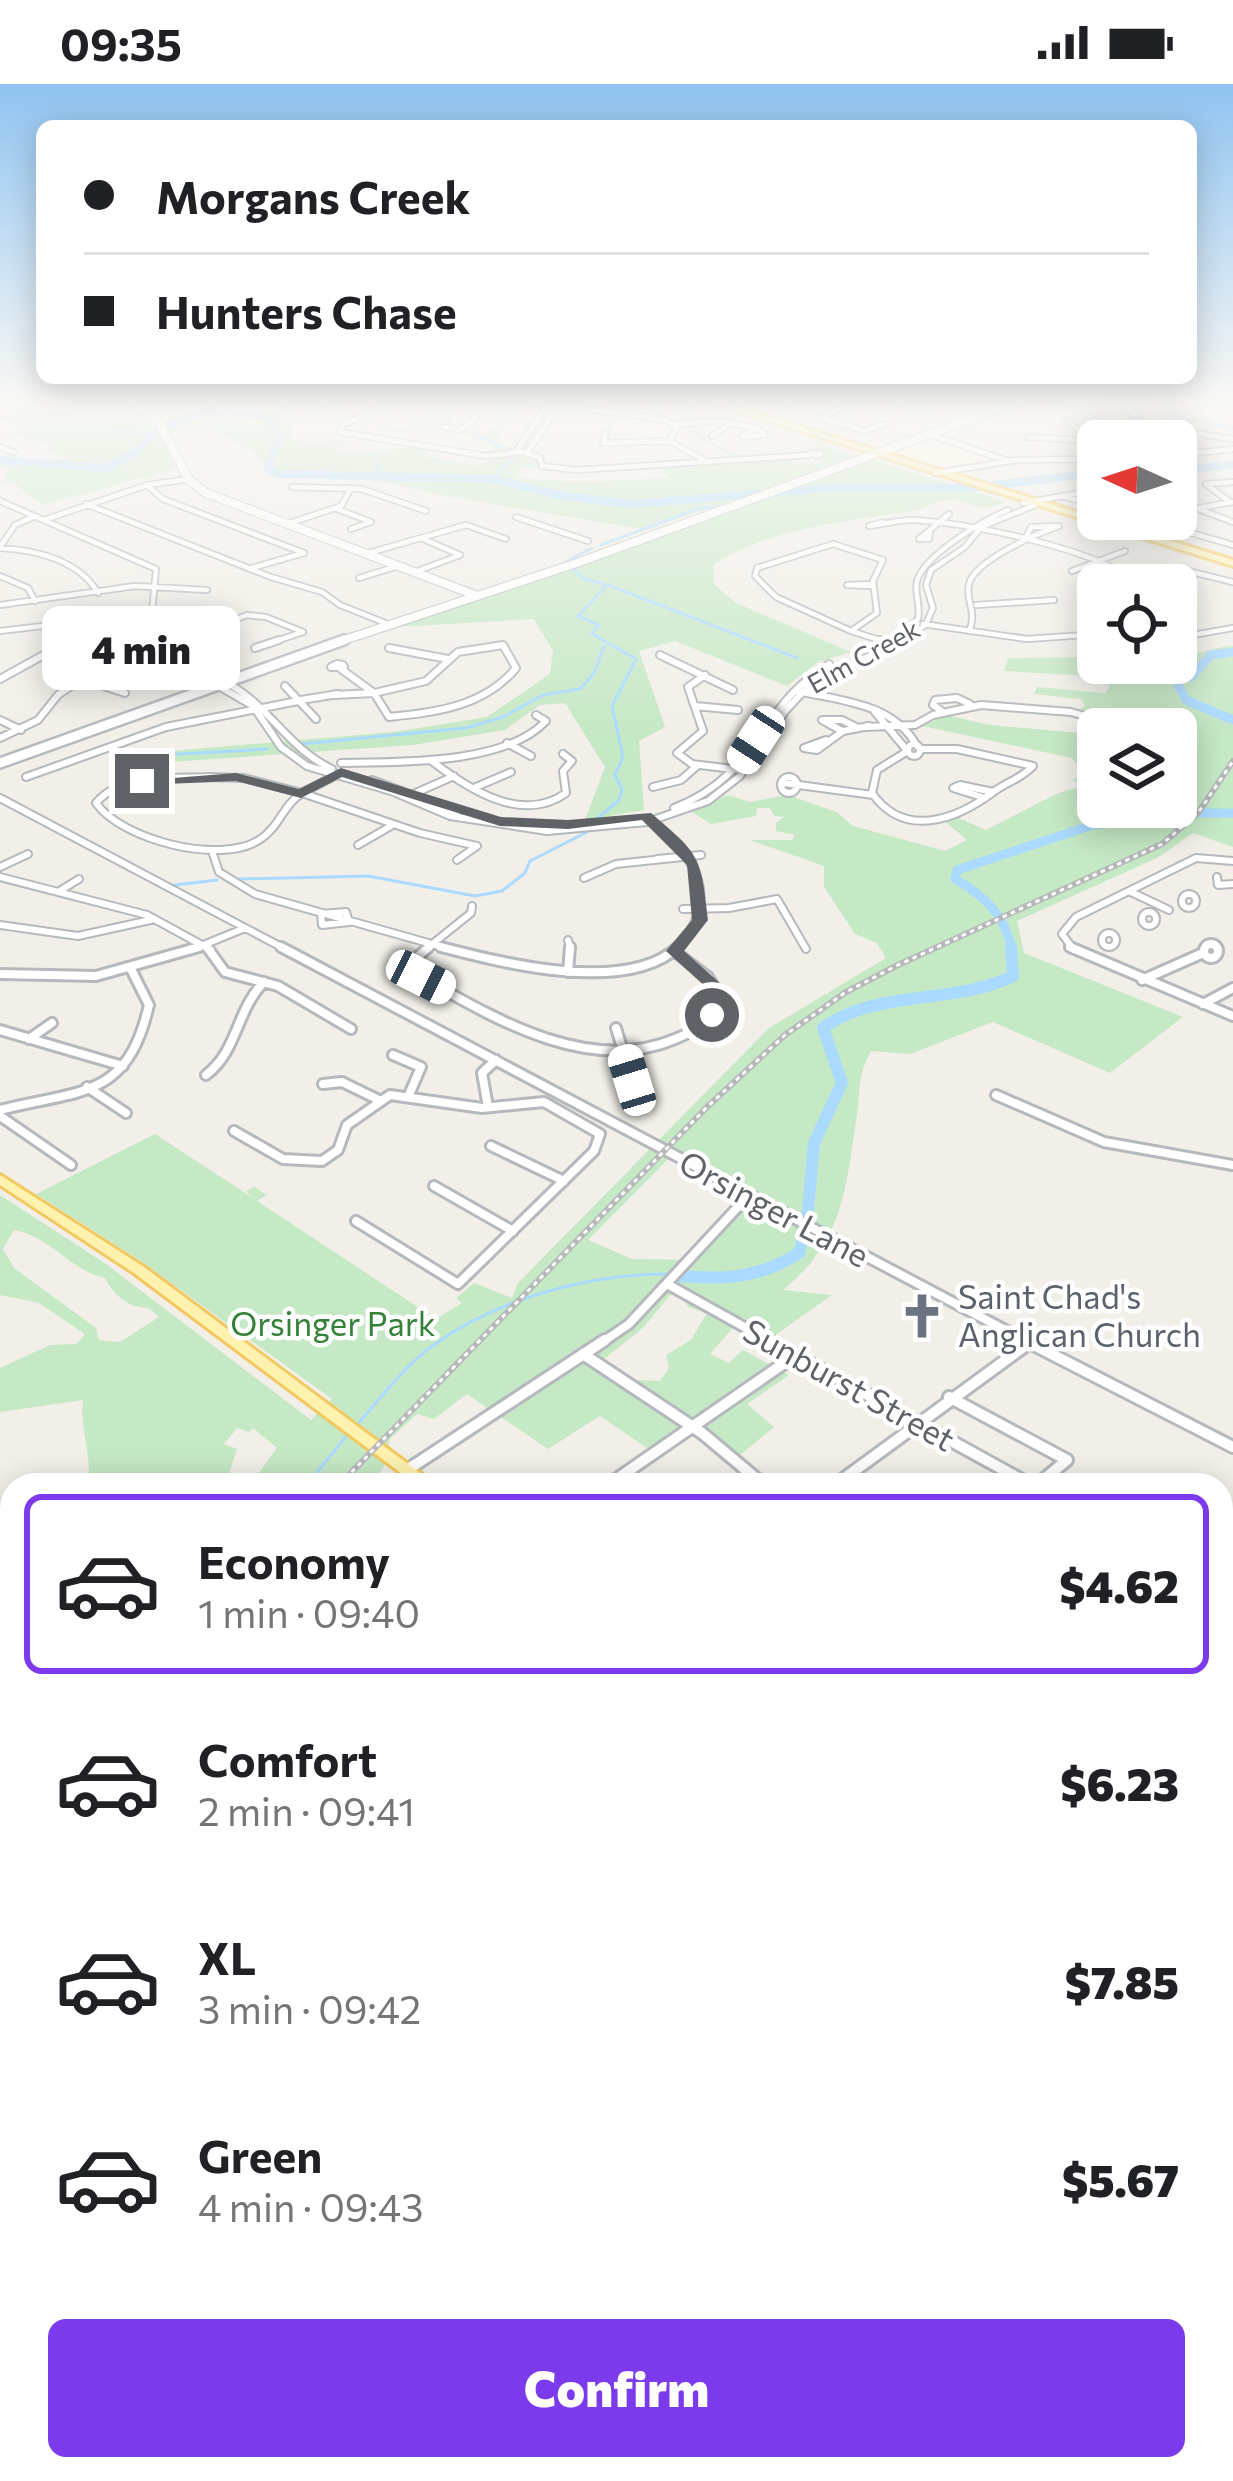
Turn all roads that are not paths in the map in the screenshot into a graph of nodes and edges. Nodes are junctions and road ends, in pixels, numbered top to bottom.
1 (22, 512) edge
2 (60, 512) edge
3 (106, 512) edge
4 (197, 512) edge
5 (255, 512) edge
6 (324, 512) edge
7 (346, 512) edge
8 (706, 512) edge
9 (1013, 512) edge
10 (1043, 512) edge
11 (949, 514) dead end
12 (506, 517) dead end
13 (37, 519) junction
14 (1077, 520) edge
15 (883, 522) dead end
16 (287, 524) junction
17 (937, 526) junction
18 (1042, 528) dead end
19 (351, 530) dead end
20 (929, 532) dead end
21 (974, 532) junction
22 (1197, 533) edge
23 (420, 538) junction
24 (506, 539) dead end
25 (1025, 540) junction
26 (1154, 540) edge
27 (1233, 545) edge
28 (0, 548) edge
29 (610, 551) junction
30 (1124, 551) dead end
31 (365, 554) junction
32 (783, 558) junction
33 (1096, 561) junction
34 (1233, 563) edge
35 (797, 564) dead end
36 (1105, 564) edge
37 (398, 566) junction
38 (250, 569) junction
39 (1072, 571) dead end
40 (415, 572) junction
41 (1197, 573) edge
42 (350, 574) dead end
43 (0, 576) edge
44 (1233, 582) edge
45 (157, 587) junction
46 (493, 589) junction
47 (206, 590) dead end
48 (461, 590) junction
49 (98, 592) junction
50 (475, 595) junction
51 (1054, 600) dead end
52 (35, 601) junction
53 (452, 603) junction
54 (0, 604) edge
55 (976, 604) junction
56 (153, 613) junction
57 (77, 622) junction
58 (388, 624) junction
59 (922, 624) junction
60 (1233, 628) edge
61 (0, 631) edge
62 (851, 631) junction
63 (969, 631) junction
64 (1197, 634) edge
65 (1077, 636) edge
66 (158, 641) junction
67 (889, 645) junction
68 (75, 646) junction
69 (255, 648) dead end
70 (388, 648) dead end
71 (660, 655) dead end
72 (448, 659) junction
73 (341, 669) dead end
74 (705, 675) junction
75 (0, 679) edge
76 (82, 679) junction
77 (222, 684) junction
78 (284, 686) dead end
79 (733, 690) dead end
80 (373, 692) junction
81 (125, 693) dead end
82 (794, 693) junction
83 (303, 700) junction
84 (971, 705) junction
85 (695, 706) junction
86 (262, 708) junction
87 (738, 710) dead end
88 (943, 712) junction
89 (218, 714) junction
90 (1077, 714) edge
91 (536, 715) dead end
92 (0, 719) edge
93 (316, 719) dead end
94 (904, 724) junction
95 (886, 725) junction
96 (860, 727) junction
97 (223, 729) dead end
98 (21, 730) junction
99 (843, 731) junction
100 (700, 735) junction
101 (713, 737) dead end
102 (0, 738) edge
103 (826, 740) dead end
104 (507, 743) junction
105 (919, 747) junction
106 (905, 750) junction
107 (563, 754) dead end
108 (531, 756) dead end
109 (433, 762) junction
110 (0, 763) edge
111 (698, 765) junction
112 (339, 770) junction
113 (736, 770) junction
114 (747, 771) junction
115 (511, 772) dead end
116 (451, 774) junction
117 (26, 778) dead end
118 (195, 778) junction
119 (784, 783) dead end
120 (476, 787) junction
121 (653, 788) dead end
122 (965, 789) dead end
123 (872, 792) junction
124 (194, 793) dead end
125 (301, 794) junction
126 (407, 794) junction
127 (989, 795) junction
128 (0, 798) edge
129 (648, 818) junction
130 (392, 826) junction
131 (358, 844) dead end
132 (212, 851) junction
133 (28, 854) dead end
134 (690, 856) junction
135 (457, 860) dead end
136 (1233, 861) edge
137 (0, 867) edge
138 (0, 877) edge
139 (584, 878) dead end
140 (79, 879) dead end
141 (58, 892) junction
142 (1131, 892) junction
143 (1183, 904) dead end
144 (472, 906) dead end
145 (683, 909) dead end
146 (700, 909) junction
147 (1169, 910) junction
148 (1156, 916) dead end
149 (155, 919) junction
150 (0, 925) edge
151 (245, 928) junction
152 (568, 940) dead end
153 (1101, 943) dead end
154 (432, 944) junction
155 (205, 946) junction
156 (806, 949) dead end
157 (674, 951) junction
158 (1074, 951) junction
159 (1203, 953) dead end
160 (131, 971) junction
161 (568, 971) junction
162 (0, 974) edge
163 (1142, 980) junction
164 (264, 982) junction
165 (1233, 988) edge
166 (1203, 1004) junction
167 (1233, 1016) edge
168 (52, 1023) dead end
169 (616, 1028) dead end
170 (351, 1029) dead end
171 (0, 1030) edge
172 (29, 1039) junction
173 (46, 1044) junction
174 (34, 1052) dead end
175 (624, 1053) junction
176 (393, 1055) dead end
177 (496, 1060) junction
178 (123, 1066) junction
179 (206, 1075) dead end
180 (632, 1080) dead end
181 (323, 1084) dead end
182 (88, 1087) junction
183 (995, 1095) dead end
184 (409, 1097) junction
185 (379, 1100) junction
186 (488, 1107) junction
187 (0, 1113) edge
188 (126, 1113) dead end
189 (234, 1131) dead end
190 (491, 1146) dead end
191 (71, 1165) dead end
192 (1233, 1165) edge
193 (0, 1179) edge
194 (564, 1181) junction
195 (434, 1186) dead end
196 (749, 1195) junction
197 (356, 1221) dead end
198 (513, 1231) junction
199 (667, 1284) junction
200 (1029, 1343) junction
201 (583, 1354) junction
202 (796, 1355) junction
203 (950, 1397) junction
204 (916, 1422) junction
205 (692, 1427) junction
206 (1233, 1447) edge
207 (407, 1470) junction
208 (411, 1473) edge
209 (625, 1473) edge
210 (749, 1473) edge
211 (851, 1473) edge
212 (1007, 1473) edge
213 (1050, 1473) edge

1 - 13 street
2 - 13 street
3 - 38 street
4 - 38 street
5 - 16 main road
6 - 16 street
7 - 19 street
8 - 29 main road
9 - 21 street, Elm Creek
10 - 14 main road
11 - 17 street
12 - 29 street
13 - 28 street
13 - 45 street
15 - 17 street
16 - 31 main road
17 - 20 street
17 - 21 street
18 - 25 street
21 - 25 street
21 - 59 street, Elm Creek
22 - 27 street
23 - 24 street
23 - 31 street
23 - 40 street
25 - 33 street
25 - 55 street
26 - 34 main road
28 - 49 street
29 - 46 main road
30 - 33 street
31 - 37 main road
32 - 35 street
32 - 62 street
32 - 62 street
33 - 36 street
33 - 39 street
37 - 40 main road
37 - 42 street
38 - 58 street
40 - 48 main road
41 - 44 street
43 - 52 street
45 - 47 street
45 - 49 street
45 - 56 street
46 - 48 main road
46 - 50 main road
48 - 50 main road
48 - 53 main road
49 - 52 street
50 - 53 main road
51 - 55 street
52 - 54 street
53 - 58 main road
55 - 63 street
56 - 57 street
56 - 66 street
57 - 61 street
57 - 68 street
58 - 77 main road
59 - 63 street
59 - 67 street, Elm Creek
60 - 64 street
62 - 67 street
63 - 65 street
66 - 69 street
66 - 77 street, Elm Creek
67 - 82 street, Elm Creek
68 - 75 street
68 - 76 street
70 - 72 street
71 - 74 street
72 - 80 street
72 - 80 street
73 - 80 street
74 - 79 street
74 - 85 street
76 - 81 street
76 - 98 street
77 - 86 street, Elm Creek
77 - 110 main road
78 - 83 street
80 - 83 street
82 - 94 street
82 - 95 street
82 - 113 street, Elm Creek
82 - 114 street, Elm Creek
83 - 86 street
83 - 93 street
84 - 88 street
84 - 88 street
84 - 90 street
85 - 87 street
85 - 100 street
86 - 89 street
86 - 112 street, Elm Creek
88 - 94 street
89 - 97 street
89 - 117 street
91 - 104 street
92 - 98 street
94 - 95 street
94 - 105 street
95 - 96 street
95 - 106 street
96 - 99 street
96 - 99 street
98 - 102 street
99 - 103 street
100 - 101 street
100 - 111 street
104 - 108 street
104 - 109 street
105 - 106 street
105 - 127 street
106 - 123 street
107 - 120 street
109 - 112 street
109 - 116 street
111 - 113 street
111 - 121 street
112 - 125 street
112 - 126 street, Elm Creek
113 - 114 street
113 - 129 street, Elm Creek
114 - 129 street, Elm Creek
115 - 120 street
116 - 120 street
116 - 126 street
118 - 124 street
118 - 125 street
118 - 132 street
119 - 123 street
122 - 127 street
123 - 127 street
125 - 130 street
125 - 132 street
126 - 129 street, Elm Creek
128 - 151 street, Orsinger Lane
129 - 134 street
130 - 131 street
130 - 135 street
132 - 154 street
133 - 137 street
134 - 139 street
134 - 146 street
136 - 142 street
138 - 141 street
140 - 141 street
141 - 149 street
142 - 147 street
142 - 158 street
143 - 147 street
144 - 154 street
145 - 146 street
146 - 156 street
146 - 157 street
147 - 148 street
149 - 150 street
149 - 155 street
151 - 155 street
151 - 177 street, Orsinger Lane
152 - 161 street
153 - 158 street
154 - 161 street
154 - 175 street
155 - 160 street
155 - 164 street
157 - 161 street
157 - 175 street
158 - 163 street
159 - 163 street
160 - 162 street
160 - 178 street
163 - 166 street
164 - 170 street
164 - 179 street
165 - 166 street
166 - 167 street
168 - 172 street
169 - 175 street
171 - 172 street
172 - 173 street
173 - 174 street
173 - 178 street
175 - 180 street
176 - 184 street
177 - 186 street
177 - 196 street, Orsinger Lane
178 - 182 street
181 - 185 street
182 - 187 street
182 - 188 street
183 - 192 street
184 - 185 street
184 - 186 street
185 - 189 street
186 - 194 street
187 - 191 street
190 - 194 street
193 - 207 main road
194 - 198 street
195 - 198 street
196 - 199 street
196 - 200 street, Orsinger Lane
197 - 198 street
199 - 201 street
199 - 202 street, Sunburst Street
200 - 203 street
200 - 206 street, Orsinger Lane
201 - 205 street
201 - 207 street
202 - 204 street, Sunburst Street
202 - 205 street
203 - 204 street
203 - 213 street
204 - 211 street
204 - 212 street, Sunburst Street
205 - 209 street
205 - 210 street
207 - 208 main road

